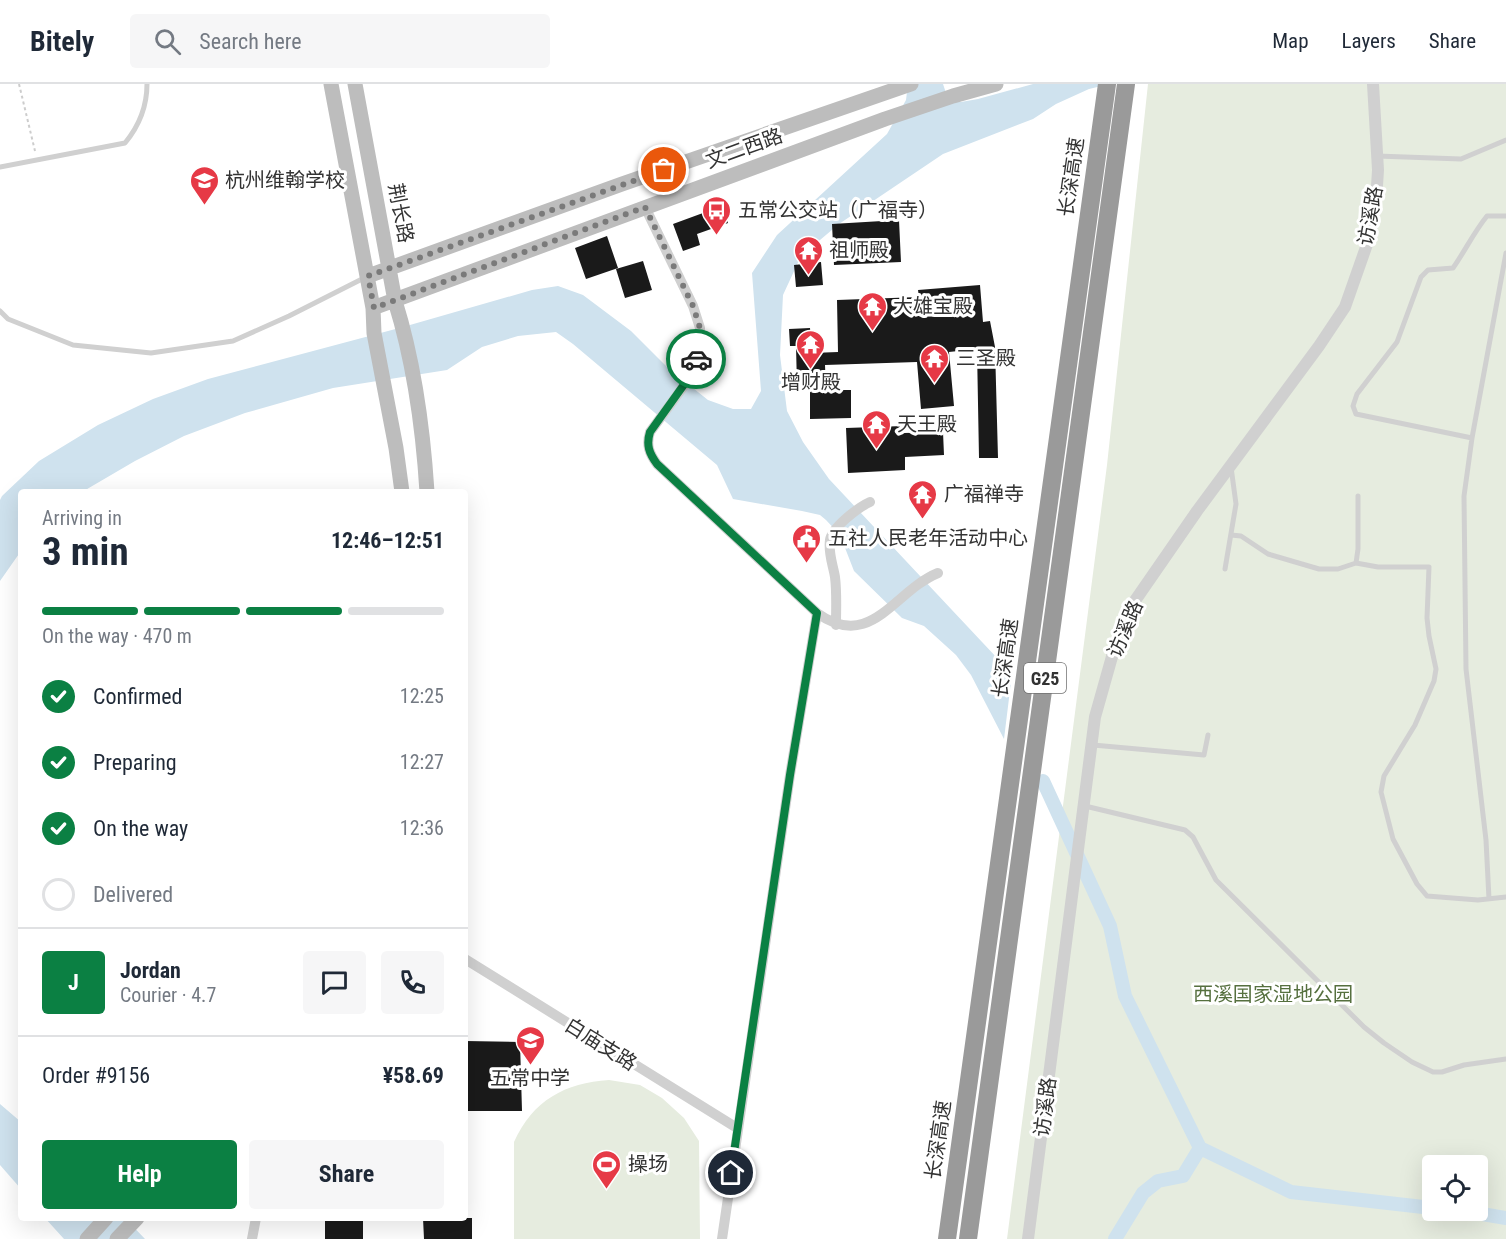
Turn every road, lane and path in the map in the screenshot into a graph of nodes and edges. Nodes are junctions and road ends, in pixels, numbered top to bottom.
1 (19, 84) edge
2 (147, 84) edge
3 (332, 84) edge
4 (355, 84) edge
5 (911, 84) edge
6 (996, 84) edge
7 (1107, 84) edge
8 (1126, 84) edge
9 (1373, 84) edge
10 (1506, 140) edge
11 (1377, 156) junction
12 (37, 160) junction
13 (0, 168) edge
14 (645, 207) junction
15 (1506, 216) edge
16 (1506, 253) edge
17 (390, 269) junction
18 (368, 276) junction
19 (395, 301) junction
20 (374, 308) junction
21 (0, 311) edge
22 (1473, 438) junction
23 (1231, 466) junction
24 (402, 489) edge
25 (427, 489) edge
26 (1358, 496) dead end
27 (870, 502) dead end
28 (1231, 535) junction
29 (1356, 563) junction
30 (1225, 569) dead end
31 (938, 573) dead end
32 (817, 613) junction
33 (836, 625) junction
34 (1208, 735) dead end
35 (1092, 745) junction
36 (1084, 805) junction
37 (1506, 897) edge
38 (1489, 899) junction
39 (468, 961) edge
40 (1506, 1059) edge
41 (737, 1128) junction
42 (102, 1221) edge
43 (134, 1221) edge
44 (255, 1221) edge
45 (87, 1239) edge
46 (117, 1239) edge
47 (252, 1239) edge
48 (722, 1239) edge
49 (947, 1239) edge
50 (968, 1239) edge
51 (1028, 1239) edge

1 - 12 path
2 - 12 lane
3 - 18 main road
4 - 17 main road, 荆长路
5 - 17 main road, 文二西路
6 - 14 main road, 文二西路
7 - 49 highway, 长深高速 / G25
8 - 50 highway, G25
9 - 11 street, 访溪路
10 - 11 lane
11 - 23 street, 访溪路
12 - 13 lane
14 - 19 main road, 文二西路
14 - 32 street
15 - 22 lane
16 - 22 lane
17 - 18 main road, 文二西路
17 - 19 main road, 荆长路
18 - 20 main road
18 - 21 lane
19 - 20 main road, 文二西路
19 - 25 main road, 荆长路
20 - 24 main road
22 - 38 lane
23 - 28 lane
23 - 35 street, 访溪路
26 - 29 lane
27 - 33 street
28 - 29 lane
28 - 30 lane
29 - 38 lane
31 - 33 street
32 - 33 street
32 - 41 street
34 - 35 lane
35 - 36 street, 访溪路
36 - 40 lane
36 - 51 street, 访溪路
37 - 38 lane
39 - 41 street, 白庙支路
41 - 48 street
42 - 45 main road
43 - 46 main road
44 - 47 street

